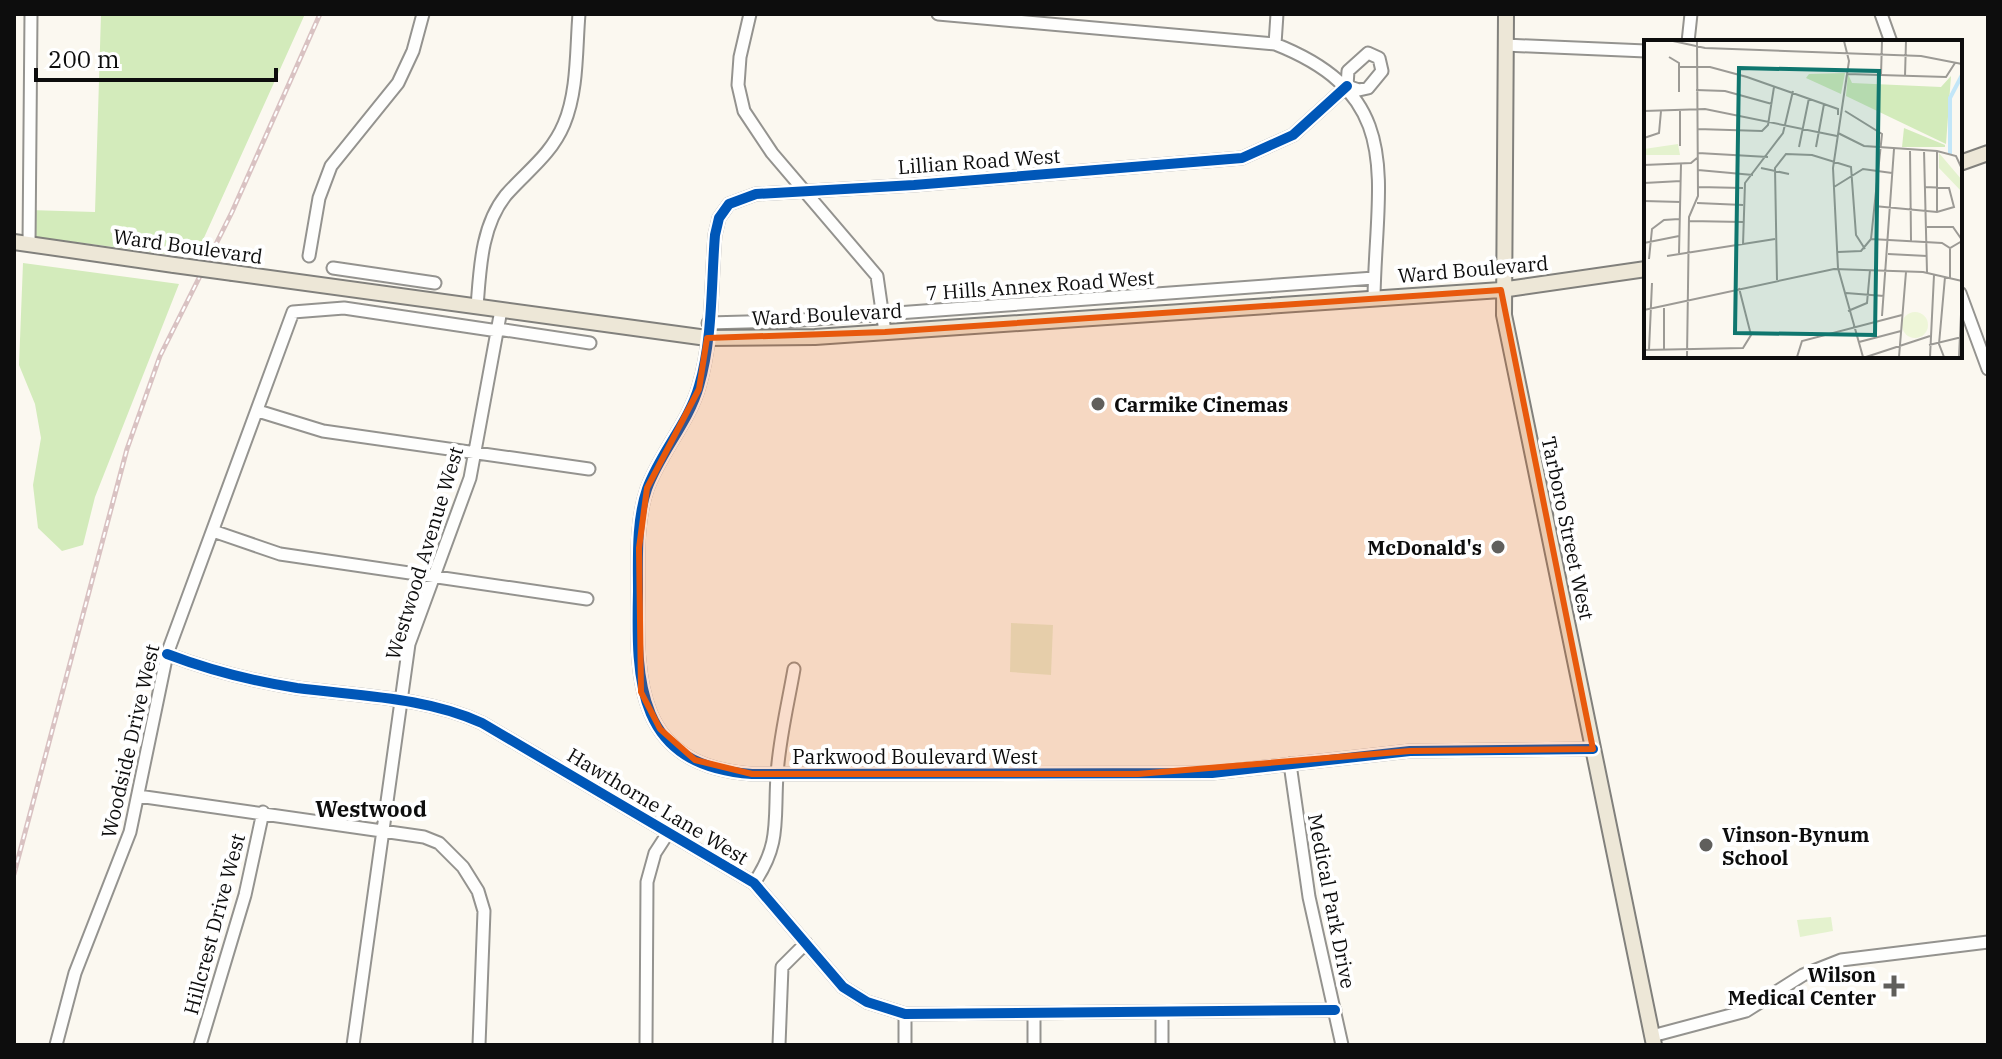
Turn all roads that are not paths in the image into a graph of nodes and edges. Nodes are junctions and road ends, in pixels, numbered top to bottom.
1 (31, 14) edge
2 (423, 14) edge
3 (579, 14) edge
4 (750, 14) edge
5 (938, 14) edge
6 (1277, 14) edge
7 (1506, 14) edge
8 (1691, 14) edge
9 (1881, 14) edge
10 (1024, 18) edge
11 (1688, 40) edge
12 (1890, 40) edge
13 (1275, 44) junction
14 (1505, 45) junction
15 (1644, 51) edge
16 (1347, 86) junction
17 (1988, 153) edge
18 (1962, 162) edge
19 (804, 190) junction
20 (21, 243) edge
21 (309, 256) dead end
22 (333, 268) dead end
23 (1644, 269) edge
24 (397, 278) junction
25 (1374, 278) junction
26 (435, 283) dead end
27 (1501, 290) junction
28 (395, 295) junction
29 (1374, 297) junction
30 (1962, 298) edge
31 (477, 307) junction
32 (501, 310) junction
33 (883, 315) junction
34 (498, 330) junction
35 (707, 330) junction
36 (885, 332) junction
37 (590, 343) dead end
38 (1988, 369) edge
39 (258, 411) junction
40 (475, 453) junction
41 (589, 469) dead end
42 (213, 531) junction
43 (433, 577) junction
44 (587, 599) dead end
45 (167, 654) junction
46 (794, 669) dead end
47 (400, 701) junction
48 (1593, 749) junction
49 (1290, 764) junction
50 (777, 774) junction
51 (138, 796) junction
52 (263, 812) junction
53 (384, 829) junction
54 (668, 833) junction
55 (754, 883) junction
56 (1988, 942) edge
57 (806, 943) junction
58 (1335, 1010) junction
59 (905, 1014) junction
60 (1162, 1014) junction
61 (1034, 1015) junction
62 (1653, 1041) edge
63 (56, 1045) edge
64 (200, 1045) edge
65 (353, 1045) edge
66 (479, 1045) edge
67 (646, 1045) edge
68 (779, 1045) edge
69 (905, 1045) edge
70 (1034, 1045) edge
71 (1162, 1045) edge
72 (1342, 1045) edge

1 - 20 street
2 - 21 street
3 - 31 street
4 - 19 street
5 - 10 street
6 - 13 street
7 - 14 main road, Tarboro Street West
8 - 11 street
9 - 12 street
10 - 13 street
13 - 16 street
14 - 15 street
14 - 27 main road, Tarboro Street West
16 - 19 street, Lillian Road West
16 - 25 street
17 - 18 main road
19 - 33 street
19 - 35 street, Lillian Road West
20 - 28 main road, Ward Boulevard, bridge
22 - 24 street
23 - 27 main road, Ward Boulevard
24 - 26 street
24 - 28 street
25 - 29 street
25 - 33 street, 7 Hills Annex Road West
27 - 29 main road, Ward Boulevard
27 - 48 main road, Tarboro Street West
28 - 31 main road, Ward Boulevard
29 - 36 main road, Ward Boulevard
30 - 38 street
31 - 32 main road, Ward Boulevard
32 - 34 street, Westwood Avenue West
32 - 35 main road, Ward Boulevard
33 - 35 street, 7 Hills Annex Road West
33 - 36 street
34 - 37 street
34 - 39 street, Woodside Drive West
34 - 40 street, Westwood Avenue West
35 - 36 main road, Ward Boulevard
35 - 50 street, Parkwood Boulevard West
39 - 40 street
39 - 42 street, Woodside Drive West
40 - 41 street
40 - 43 street, Westwood Avenue West
42 - 43 street
42 - 45 street, Woodside Drive West
43 - 44 street
43 - 47 street, Westwood Avenue West
45 - 47 street, Hawthorne Lane West
45 - 51 street, Woodside Drive West
46 - 50 street
47 - 53 street, Westwood Avenue West
47 - 54 street, Hawthorne Lane West
48 - 49 street, Parkwood Boulevard West
48 - 62 main road, Tarboro Street West
49 - 50 street, Parkwood Boulevard West
49 - 58 street, Medical Park Drive
50 - 55 street
51 - 52 street
51 - 63 street, Woodside Drive West
52 - 53 street
52 - 64 street, Hillcrest Drive West
53 - 65 street, Westwood Avenue West
53 - 66 street
54 - 55 street, Hawthorne Lane West
54 - 67 street
55 - 57 street, Hawthorne Lane West
56 - 62 street
57 - 59 street, Hawthorne Lane West
57 - 68 street
58 - 60 street, Hawthorne Lane West
58 - 72 street, Medical Park Drive
59 - 61 street, Hawthorne Lane West
59 - 69 street
60 - 61 street, Hawthorne Lane West
60 - 71 street
61 - 70 street

